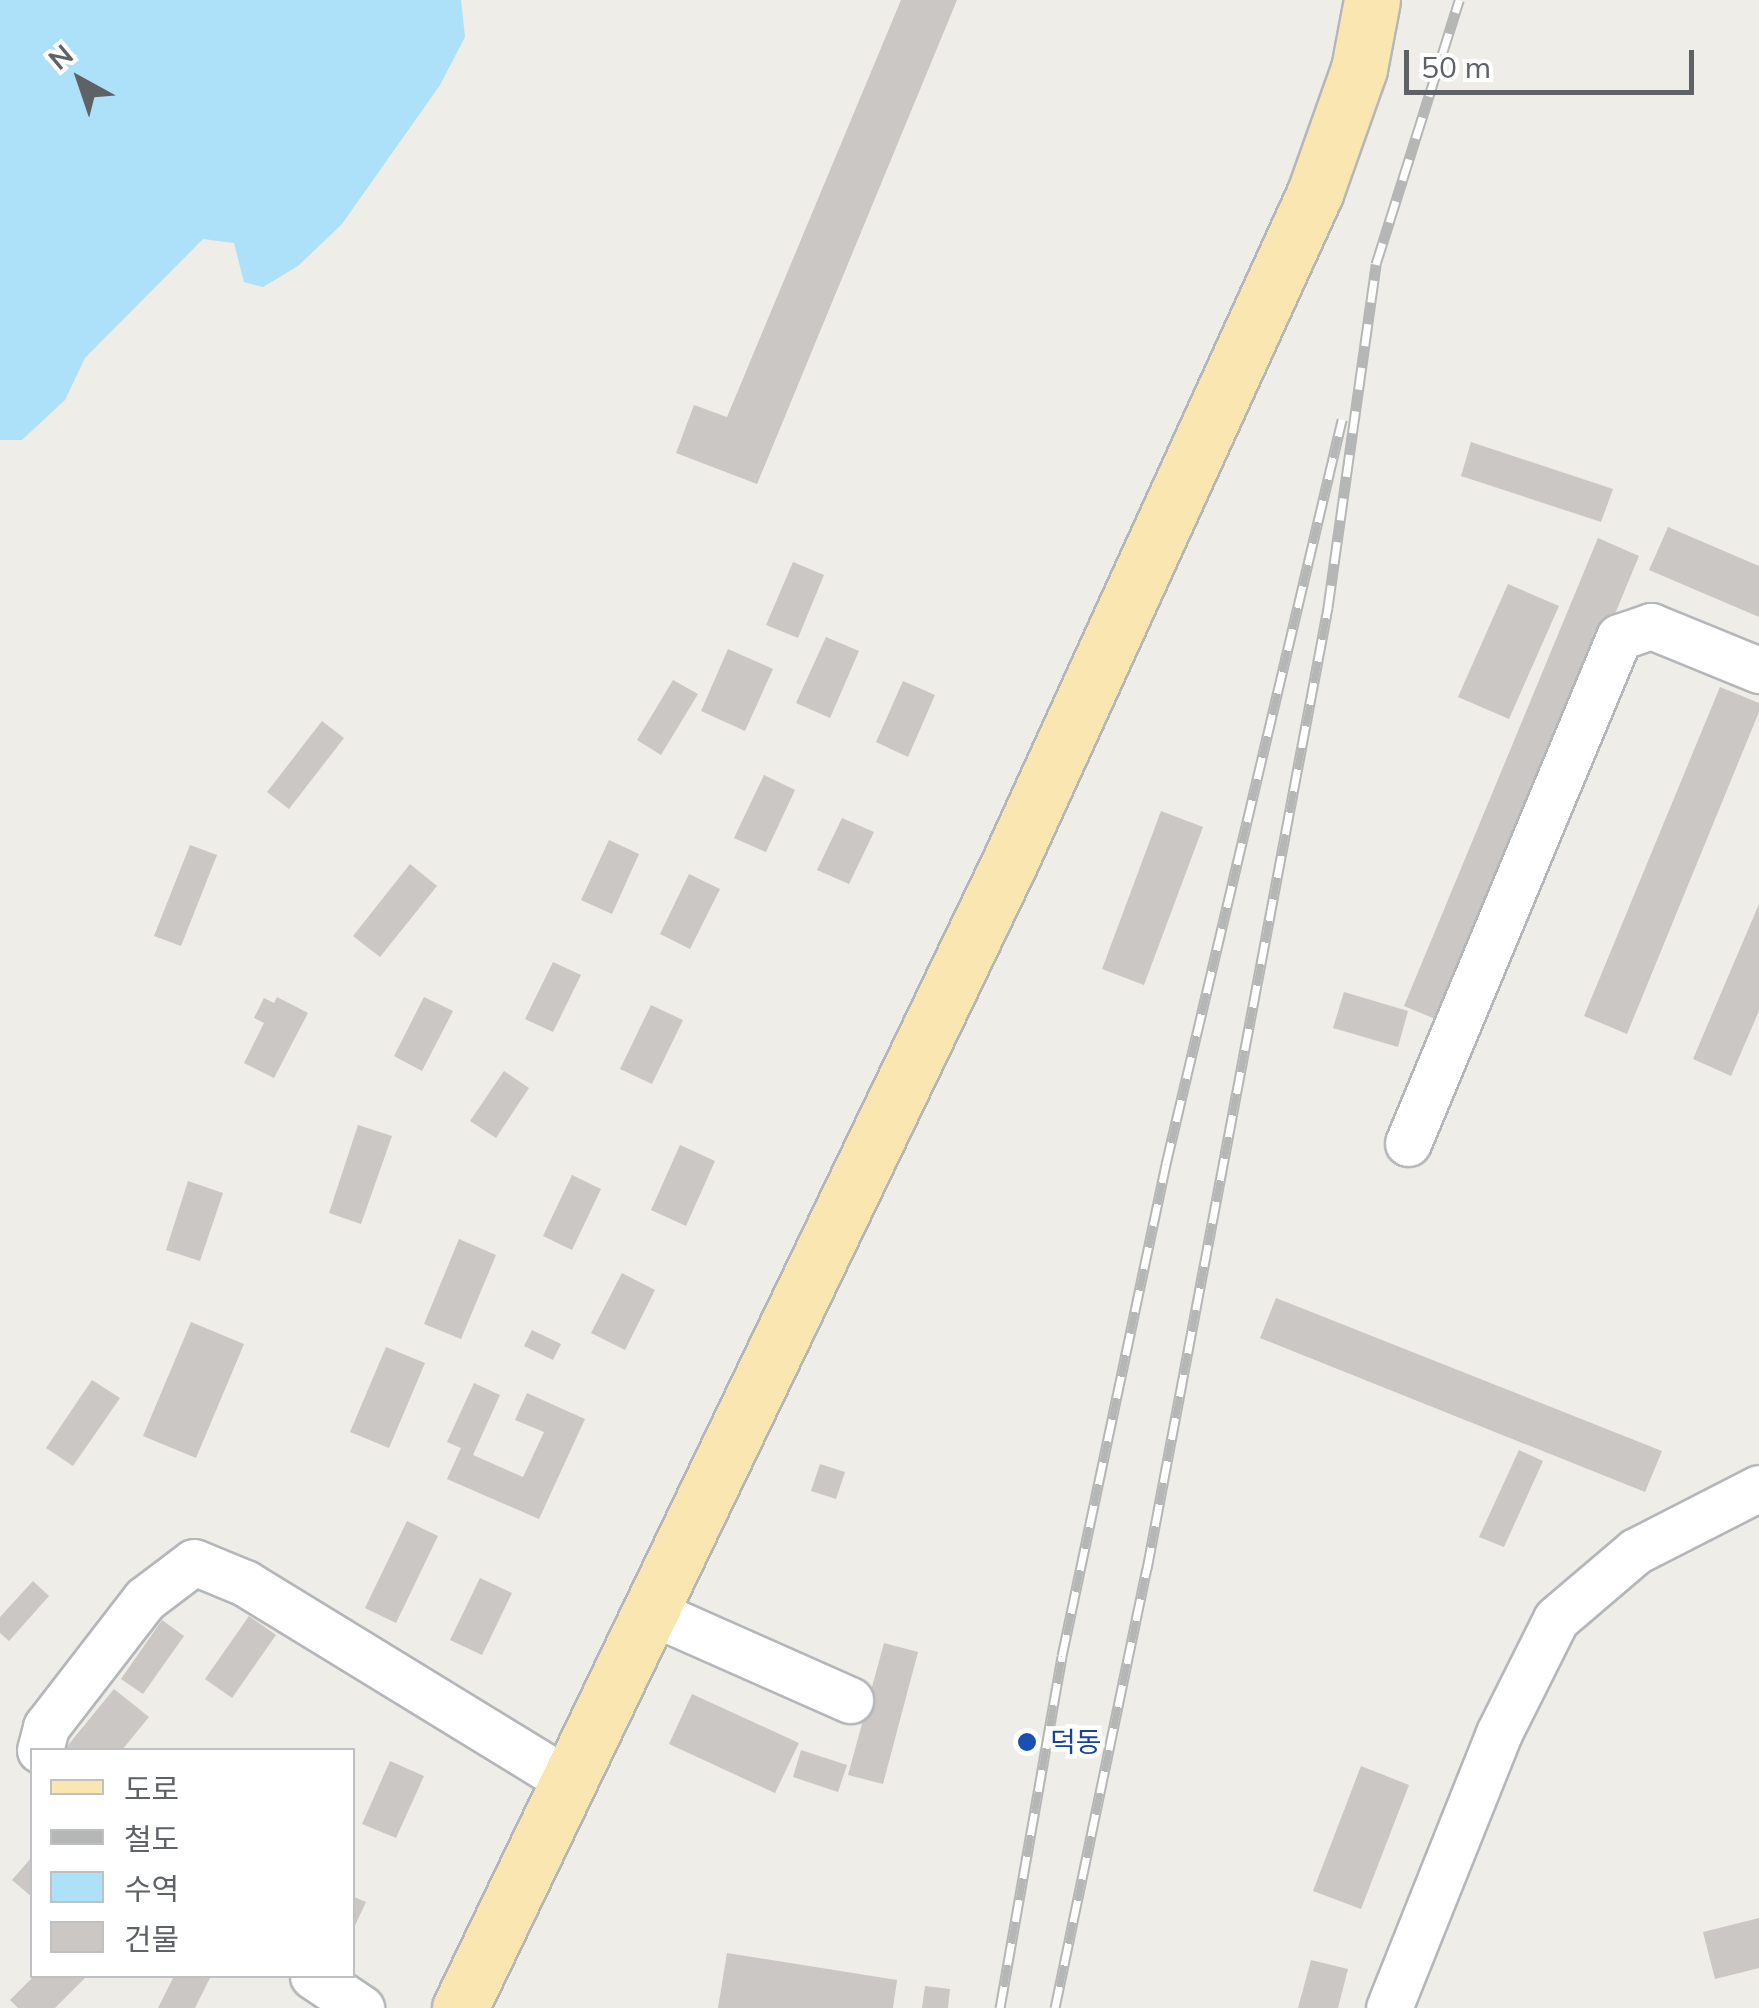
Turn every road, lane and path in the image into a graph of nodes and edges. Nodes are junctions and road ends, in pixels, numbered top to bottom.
1 (1372, 0) edge
2 (1759, 670) edge
3 (1408, 1143) dead end
4 (1759, 1488) edge
5 (649, 1611) junction
6 (850, 1700) dead end
7 (41, 1748) edge
8 (568, 1781) junction
9 (316, 1978) edge
10 (360, 2008) edge
11 (460, 2008) edge
12 (1390, 2008) edge

1 - 5 main road
2 - 3 street
4 - 12 street
5 - 6 street
5 - 8 main road
7 - 8 street
8 - 11 main road
9 - 10 street

